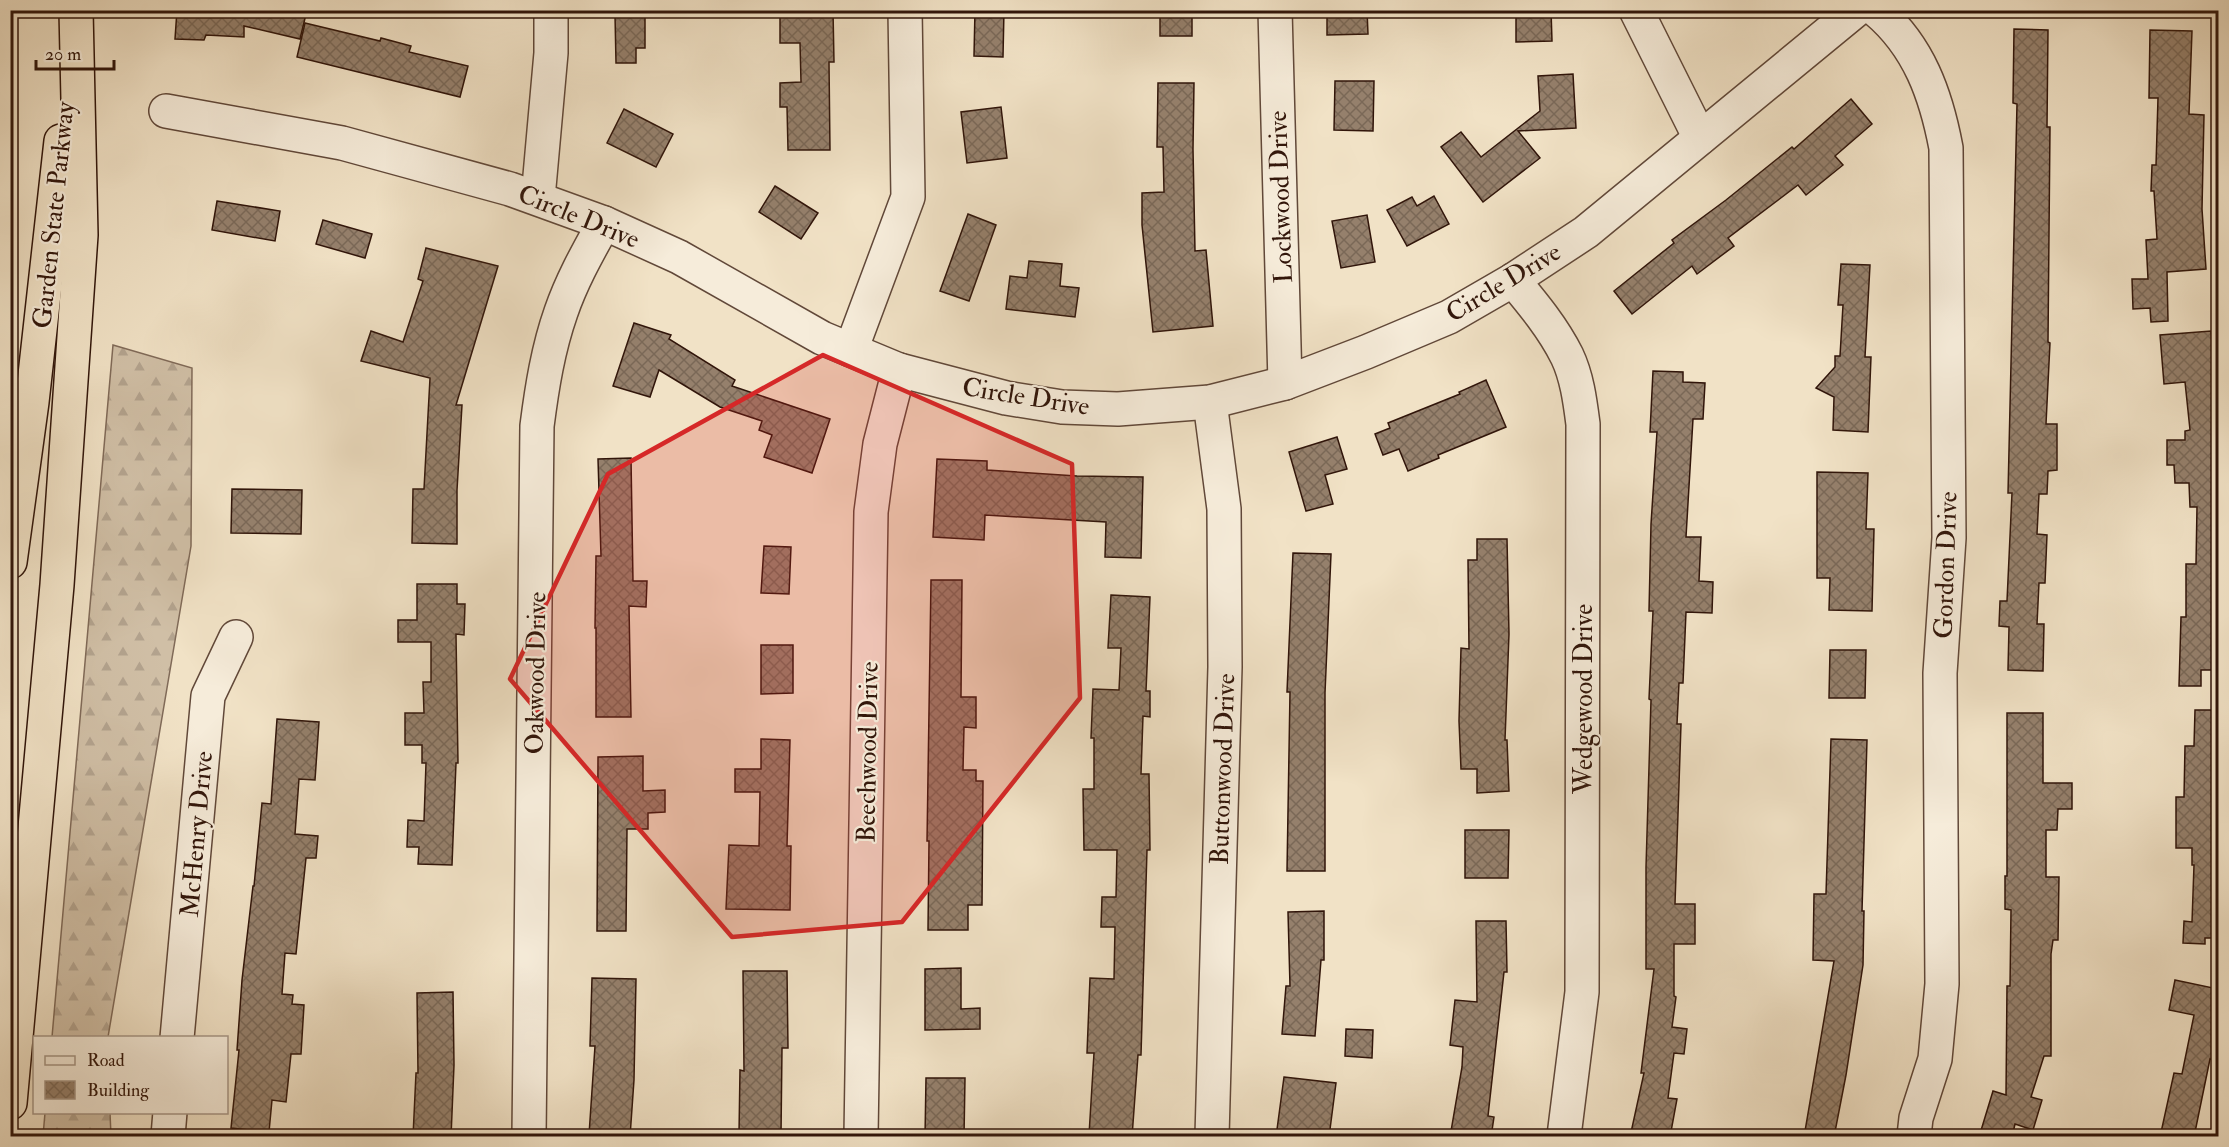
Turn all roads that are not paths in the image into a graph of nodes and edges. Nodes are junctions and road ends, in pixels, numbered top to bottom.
1 (74, 10) edge
2 (551, 10) edge
3 (905, 10) edge
4 (1275, 10) edge
5 (1636, 10) edge
6 (1856, 10) edge
7 (1876, 10) edge
8 (166, 111) dead end
9 (1700, 138) junction
10 (538, 198) junction
11 (604, 223) junction
12 (1513, 280) junction
13 (851, 350) junction
14 (899, 370) junction
15 (1285, 383) junction
16 (1210, 402) junction
17 (10, 562) edge
18 (236, 637) dead end
19 (177, 1036) edge
20 (10, 1103) edge
21 (170, 1114) edge
22 (168, 1137) edge
23 (529, 1137) edge
24 (861, 1137) edge
25 (1212, 1137) edge
26 (1564, 1137) edge
27 (1914, 1137) edge

1 - 17 highway, Garden State Parkway
1 - 20 highway
2 - 10 street
3 - 13 street
4 - 15 street, Lockwood Drive
5 - 9 street
6 - 9 street, Circle Drive
7 - 27 street, Gordon Drive
8 - 10 street, Circle Drive
9 - 12 street, Circle Drive
10 - 11 street, Circle Drive
11 - 13 street, Circle Drive
11 - 23 street, Oakwood Drive
12 - 15 street, Circle Drive
12 - 26 street, Wedgewood Drive
13 - 14 street, Circle Drive
14 - 16 street, Circle Drive
14 - 24 street, Beechwood Drive
15 - 16 street, Circle Drive
16 - 25 street, Buttonwood Drive
18 - 19 street, McHenry Drive
21 - 22 street

